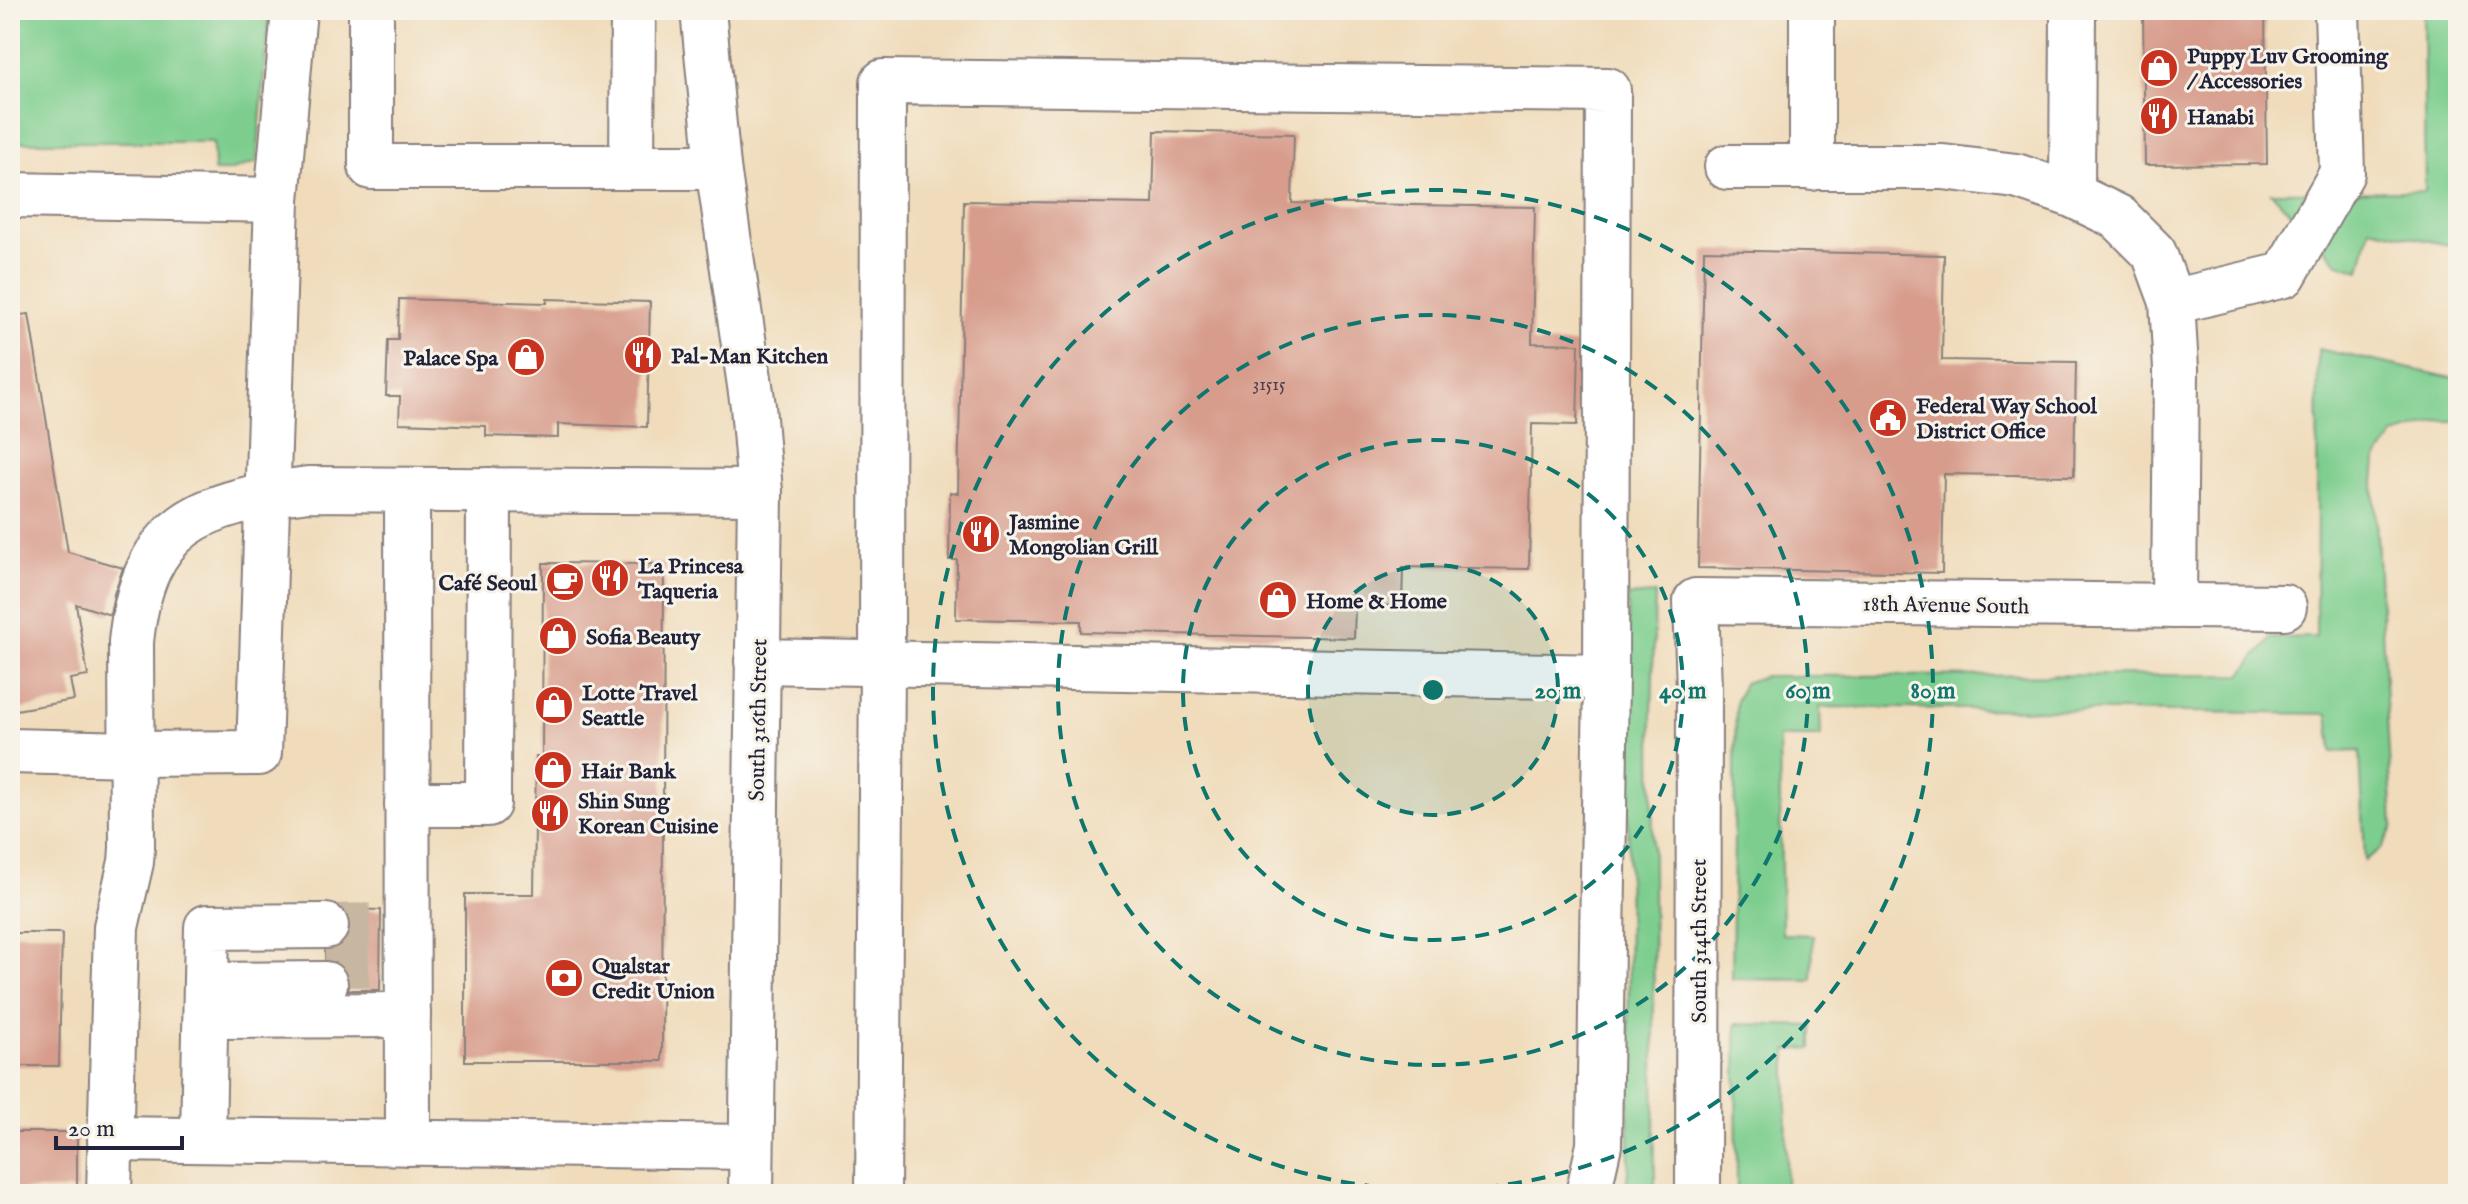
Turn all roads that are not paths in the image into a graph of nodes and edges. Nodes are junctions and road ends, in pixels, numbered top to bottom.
1 (294, 10) edge
2 (371, 10) edge
3 (633, 10) edge
4 (703, 10) edge
5 (1812, 10) edge
6 (2073, 10) edge
7 (2337, 10) edge
8 (632, 167) junction
9 (718, 167) junction
10 (1727, 167) dead end
11 (1812, 168) junction
12 (10, 195) edge
13 (2072, 195) junction
14 (277, 200) junction
15 (2172, 302) junction
16 (407, 490) junction
17 (489, 490) junction
18 (760, 492) junction
19 (266, 494) junction
20 (2174, 606) junction
21 (2284, 607) dead end
22 (757, 661) junction
23 (882, 664) junction
24 (1606, 677) junction
25 (1699, 689) joint
26 (10, 751) edge
27 (132, 754) junction
28 (407, 804) junction
29 (325, 954) tunnel mouth
30 (396, 961) junction
31 (207, 968) junction
32 (110, 1139) junction
33 (203, 1140) junction
34 (408, 1143) junction
35 (751, 1147) junction
36 (109, 1194) edge
37 (751, 1194) edge
38 (878, 1194) edge
39 (1588, 1194) edge
40 (1698, 1194) edge

1 - 14 street
2 - 8 street
3 - 8 street
4 - 9 street, South 316th Street
5 - 11 street
6 - 13 street
7 - 15 street
8 - 9 street
9 - 18 street, South 316th Street
10 - 11 street
11 - 13 street
12 - 14 street
13 - 15 street
14 - 19 street
15 - 20 street
16 - 17 street
16 - 19 street
16 - 28 street
17 - 18 street
17 - 28 street
18 - 22 street, South 316th Street
19 - 27 street
19 - 27 street
20 - 21 street, 18th Avenue South
20 - 25 street, 18th Avenue South
22 - 23 street
22 - 35 street, South 316th Street
23 - 24 street
23 - 24 street
23 - 38 street
24 - 39 street
25 - 40 street, South 314th Street
26 - 27 street
27 - 32 street
28 - 30 street
29 - 31 street
30 - 31 street
30 - 34 street
31 - 33 street
32 - 33 street
32 - 36 street
33 - 34 street
34 - 35 street
35 - 37 street, South 316th Street

